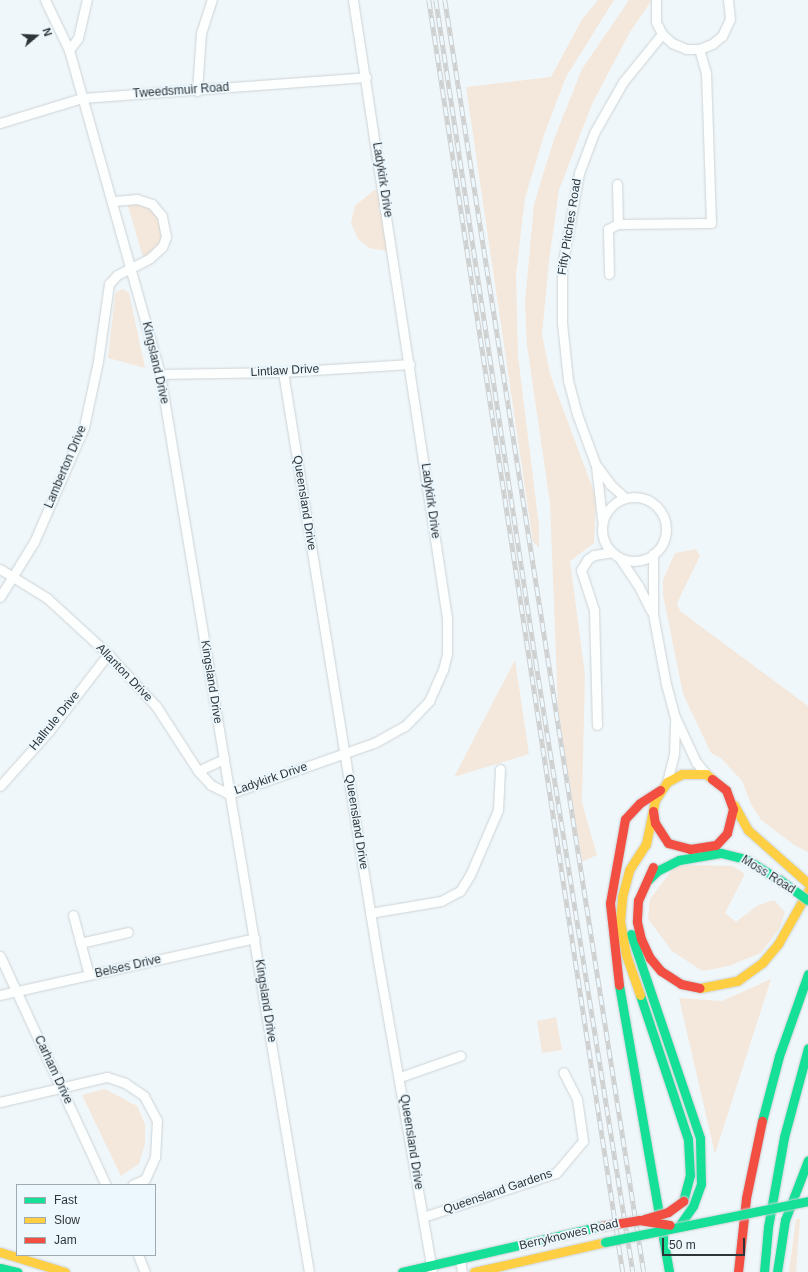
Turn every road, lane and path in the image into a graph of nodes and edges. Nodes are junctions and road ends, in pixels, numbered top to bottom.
1 (45, 0) edge
2 (87, 0) edge
3 (212, 0) edge
4 (354, 0) edge
5 (656, 0) edge
6 (728, 0) edge
7 (662, 34) junction
8 (699, 49) junction
9 (69, 50) junction
10 (366, 77) junction
11 (196, 91) junction
12 (82, 98) junction
13 (0, 123) edge
14 (617, 184) dead end
15 (112, 201) junction
16 (618, 224) junction
17 (132, 267) junction
18 (609, 274) dead end
19 (410, 364) junction
20 (283, 372) junction
21 (160, 374) junction
22 (595, 463) junction
23 (625, 498) junction
24 (602, 532) junction
25 (615, 554) junction
26 (653, 554) junction
27 (594, 555) junction
28 (0, 568) edge
29 (15, 576) junction
30 (0, 597) edge
31 (653, 614) junction
32 (108, 654) junction
33 (675, 717) junction
34 (597, 725) dead end
35 (346, 753) junction
36 (224, 759) junction
37 (500, 769) dead end
38 (198, 771) junction
39 (706, 774) junction
40 (667, 782) junction
41 (0, 786) edge
42 (660, 790) junction
43 (229, 794) junction
44 (730, 797) junction
45 (653, 811) junction
46 (703, 849) junction
47 (690, 850) junction
48 (721, 853) junction
49 (653, 867) junction
50 (646, 882) junction
51 (808, 883) edge
52 (808, 891) edge
53 (808, 900) edge
54 (370, 913) junction
55 (73, 915) dead end
56 (128, 932) dead end
57 (255, 938) junction
58 (80, 943) junction
59 (0, 956) edge
60 (808, 974) edge
61 (89, 975) junction
62 (17, 992) junction
63 (0, 996) edge
64 (808, 1048) edge
65 (460, 1056) dead end
66 (562, 1072) dead end
67 (400, 1077) junction
68 (60, 1088) junction
69 (0, 1102) edge
70 (808, 1160) edge
71 (106, 1184) edge
72 (134, 1184) edge
73 (808, 1201) edge
74 (423, 1217) junction
75 (639, 1220) junction
76 (679, 1226) junction
77 (0, 1252) edge
78 (138, 1256) edge
79 (460, 1260) junction
80 (0, 1268) edge
81 (432, 1269) edge
82 (18, 1272) edge
83 (65, 1272) edge
84 (145, 1272) edge
85 (309, 1272) edge
86 (402, 1272) edge
87 (462, 1272) edge
88 (474, 1272) edge
89 (669, 1272) edge
90 (738, 1272) edge
91 (764, 1272) edge
92 (777, 1272) edge

1 - 9 street, Kingsland Drive
2 - 9 street
3 - 11 street
4 - 10 street, Ladykirk Drive
5 - 7 street
6 - 8 street
7 - 8 street
7 - 22 street, Fifty Pitches Road
8 - 16 street
9 - 12 street, Kingsland Drive
10 - 11 street, Tweedsmuir Road
10 - 19 street, Ladykirk Drive
11 - 12 street, Tweedsmuir Road
12 - 13 street, Tweedsmuir Road
12 - 15 street, Kingsland Drive
14 - 16 street
15 - 17 street, Kingsland Drive
15 - 17 street, Lamberton Drive
16 - 18 street
17 - 21 street, Kingsland Drive
17 - 29 street, Lamberton Drive
19 - 20 street, Lintlaw Drive
19 - 35 street, Ladykirk Drive
20 - 21 street, Lintlaw Drive
20 - 35 street, Queensland Drive
21 - 36 street, Kingsland Drive
22 - 23 street, Fifty Pitches Road
22 - 24 street, Fifty Pitches Road
23 - 24 street
23 - 26 street
24 - 25 street
24 - 27 street
25 - 26 street
25 - 27 street
25 - 31 street
26 - 31 street
27 - 34 street
28 - 29 street, Allanton Drive
29 - 30 street, Lamberton Drive
29 - 32 street, Allanton Drive
31 - 33 street
32 - 38 street, Allanton Drive
32 - 41 street, Hallrule Drive
33 - 39 street
33 - 40 street
35 - 43 street, Ladykirk Drive
35 - 54 street, Queensland Drive
36 - 38 street
36 - 43 street, Kingsland Drive
37 - 54 street
38 - 43 street, Allanton Drive
39 - 40 main road
39 - 44 main road
40 - 42 main road
42 - 45 main road
42 - 89 main road
43 - 57 street, Kingsland Drive
44 - 46 main road
44 - 51 main road, Moss Road
45 - 47 main road
45 - 75 main road, bridge
46 - 47 main road
46 - 48 main road, Moss Road
47 - 49 main road
48 - 50 main road
48 - 53 main road, Moss Road, bridge
49 - 50 main road
49 - 76 main road
50 - 52 main road
54 - 67 street, Queensland Drive
55 - 58 street
56 - 58 street
57 - 61 street, Belses Drive
57 - 85 street, Kingsland Drive
58 - 61 street
59 - 62 street, Carham Drive
60 - 90 main road
61 - 62 street, Belses Drive
62 - 63 street, Belses Drive
62 - 68 street, Carham Drive
64 - 91 main road
65 - 67 street
66 - 74 street, Queensland Gardens
67 - 74 street, Queensland Drive
68 - 69 street
68 - 71 street, Carham Drive
68 - 72 street
70 - 92 main road
73 - 76 main road, Berryknowes Road, bridge
74 - 81 street, Queensland Drive
75 - 76 main road, Berryknowes Road, bridge
75 - 79 main road, Berryknowes Road, bridge
76 - 88 main road, Berryknowes Road, bridge
77 - 83 main road
78 - 84 street
79 - 81 main road, Berryknowes Road
79 - 87 street
80 - 82 main road
81 - 86 main road, Berryknowes Road

